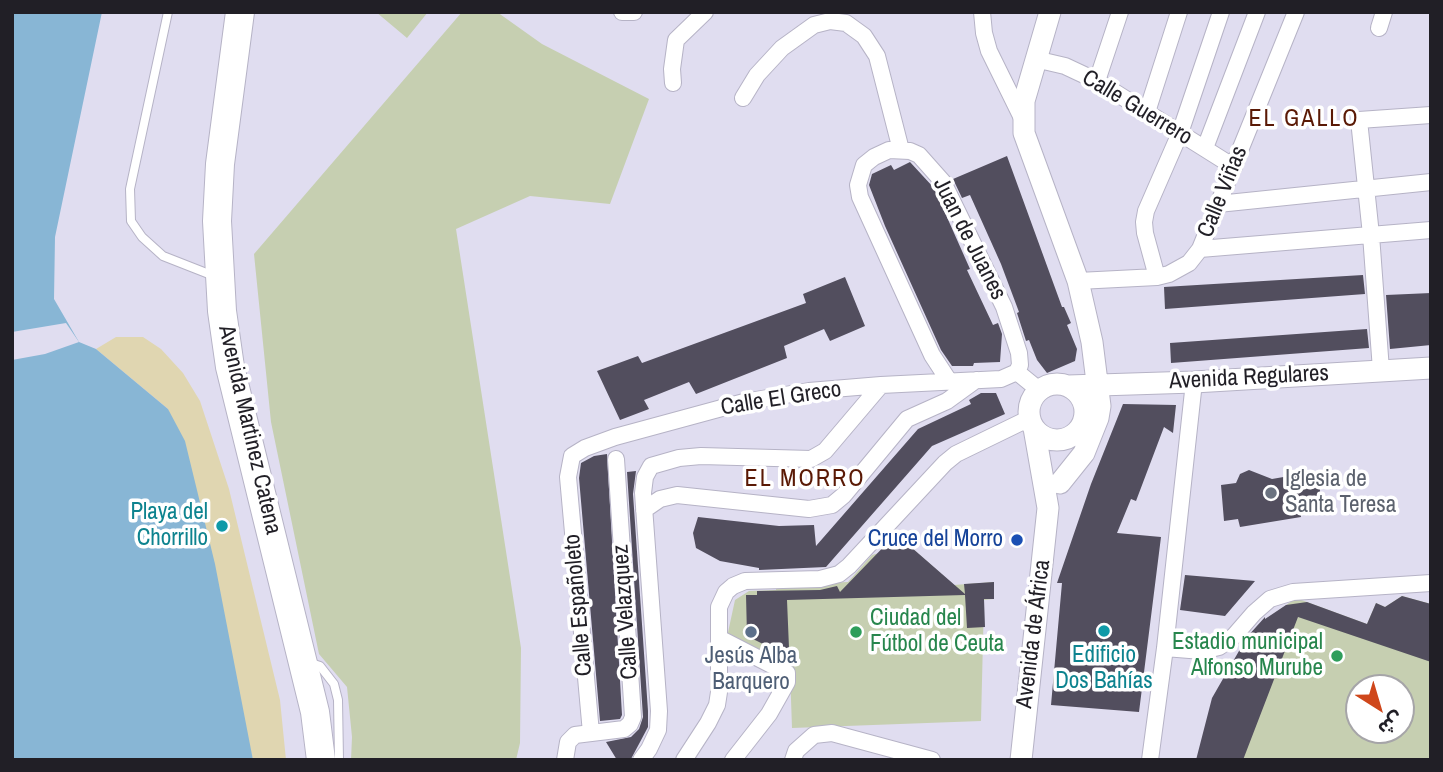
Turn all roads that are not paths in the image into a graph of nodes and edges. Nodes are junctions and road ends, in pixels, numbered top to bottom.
1 (168, 12) edge
2 (240, 12) edge
3 (622, 12) edge
4 (634, 12) edge
5 (705, 12) edge
6 (982, 12) edge
7 (1050, 12) edge
8 (1120, 12) edge
9 (1179, 12) edge
10 (1221, 12) edge
11 (1256, 12) edge
12 (1296, 12) edge
13 (1035, 60) junction
14 (1097, 80) junction
15 (673, 83) dead end
16 (743, 98) dead end
17 (1147, 112) junction
18 (1431, 115) edge
19 (1022, 118) junction
20 (1180, 133) junction
21 (1205, 148) junction
22 (901, 150) junction
23 (1234, 167) junction
24 (1431, 181) edge
25 (1367, 188) junction
26 (1218, 204) junction
27 (1431, 230) edge
28 (1371, 235) junction
29 (1200, 249) junction
30 (1157, 277) junction
31 (220, 278) junction
32 (1077, 281) junction
33 (1094, 357) junction
34 (1431, 368) edge
35 (1381, 370) junction
36 (1017, 372) junction
37 (976, 380) junction
38 (949, 381) junction
39 (1194, 382) junction
40 (881, 385) junction
41 (1068, 386) junction
42 (1039, 390) junction
43 (1099, 396) junction
44 (1032, 423) junction
45 (1076, 432) junction
46 (616, 459) dead end
47 (568, 477) joint
48 (1060, 483) junction
49 (644, 501) junction
50 (1048, 508) junction
51 (1431, 583) edge
52 (719, 638) junction
53 (1165, 648) junction
54 (303, 660) junction
55 (591, 733) junction
56 (321, 760) edge
57 (339, 760) edge
58 (565, 760) edge
59 (641, 760) edge
60 (684, 760) edge
61 (733, 760) edge
62 (793, 760) edge
63 (932, 760) edge
64 (1021, 760) edge
65 (1150, 760) edge

1 - 31 lane
2 - 31 highway, Avenida Martinez Catena
3 - 4 street
5 - 15 street
6 - 19 street
7 - 13 main road
8 - 14 street
9 - 17 street
10 - 20 street
11 - 21 street
12 - 23 street, Calle Viñas
13 - 14 street, Calle Guerrero
13 - 19 main road
14 - 17 street, Calle Guerrero
16 - 22 street
17 - 20 street, Calle Guerrero
18 - 25 street
19 - 32 main road
20 - 21 street, Calle Guerrero
20 - 30 street
21 - 23 street, Calle Guerrero
22 - 36 street, Juan de Juanes
22 - 38 street
23 - 26 street, Calle Viñas
24 - 25 street
25 - 26 street
25 - 28 street
26 - 29 street, Calle Viñas
27 - 28 street
28 - 29 street
28 - 35 street
29 - 30 street, Calle Viñas
30 - 32 street, Calle Viñas
31 - 54 highway, Avenida Martinez Catena
32 - 33 main road
33 - 41 main road
33 - 43 main road
34 - 35 main road, Avenida Regulares
35 - 39 main road, Avenida Regulares
36 - 37 street, Calle El Greco
36 - 42 street
37 - 38 street, Calle El Greco
37 - 49 street
38 - 40 street, Calle El Greco
39 - 43 main road, Avenida Regulares
39 - 53 street
40 - 47 street, Calle El Greco
40 - 49 street
41 - 42 main road
41 - 43 main road, Avenida Regulares
41 - 45 main road
42 - 44 main road
43 - 45 main road
43 - 48 main road
44 - 45 main road
44 - 50 main road, Avenida de África
44 - 52 street
45 - 48 main road, Avenida de África
46 - 55 street, Calle Velazquez
47 - 55 street, Calle Españoleto
48 - 50 main road, Avenida de África
49 - 59 street
50 - 64 main road, Avenida de África
51 - 53 street
52 - 60 street
52 - 61 street
53 - 65 street
54 - 56 highway, Avenida Martinez Catena
54 - 57 lane
55 - 58 street
62 - 63 street

